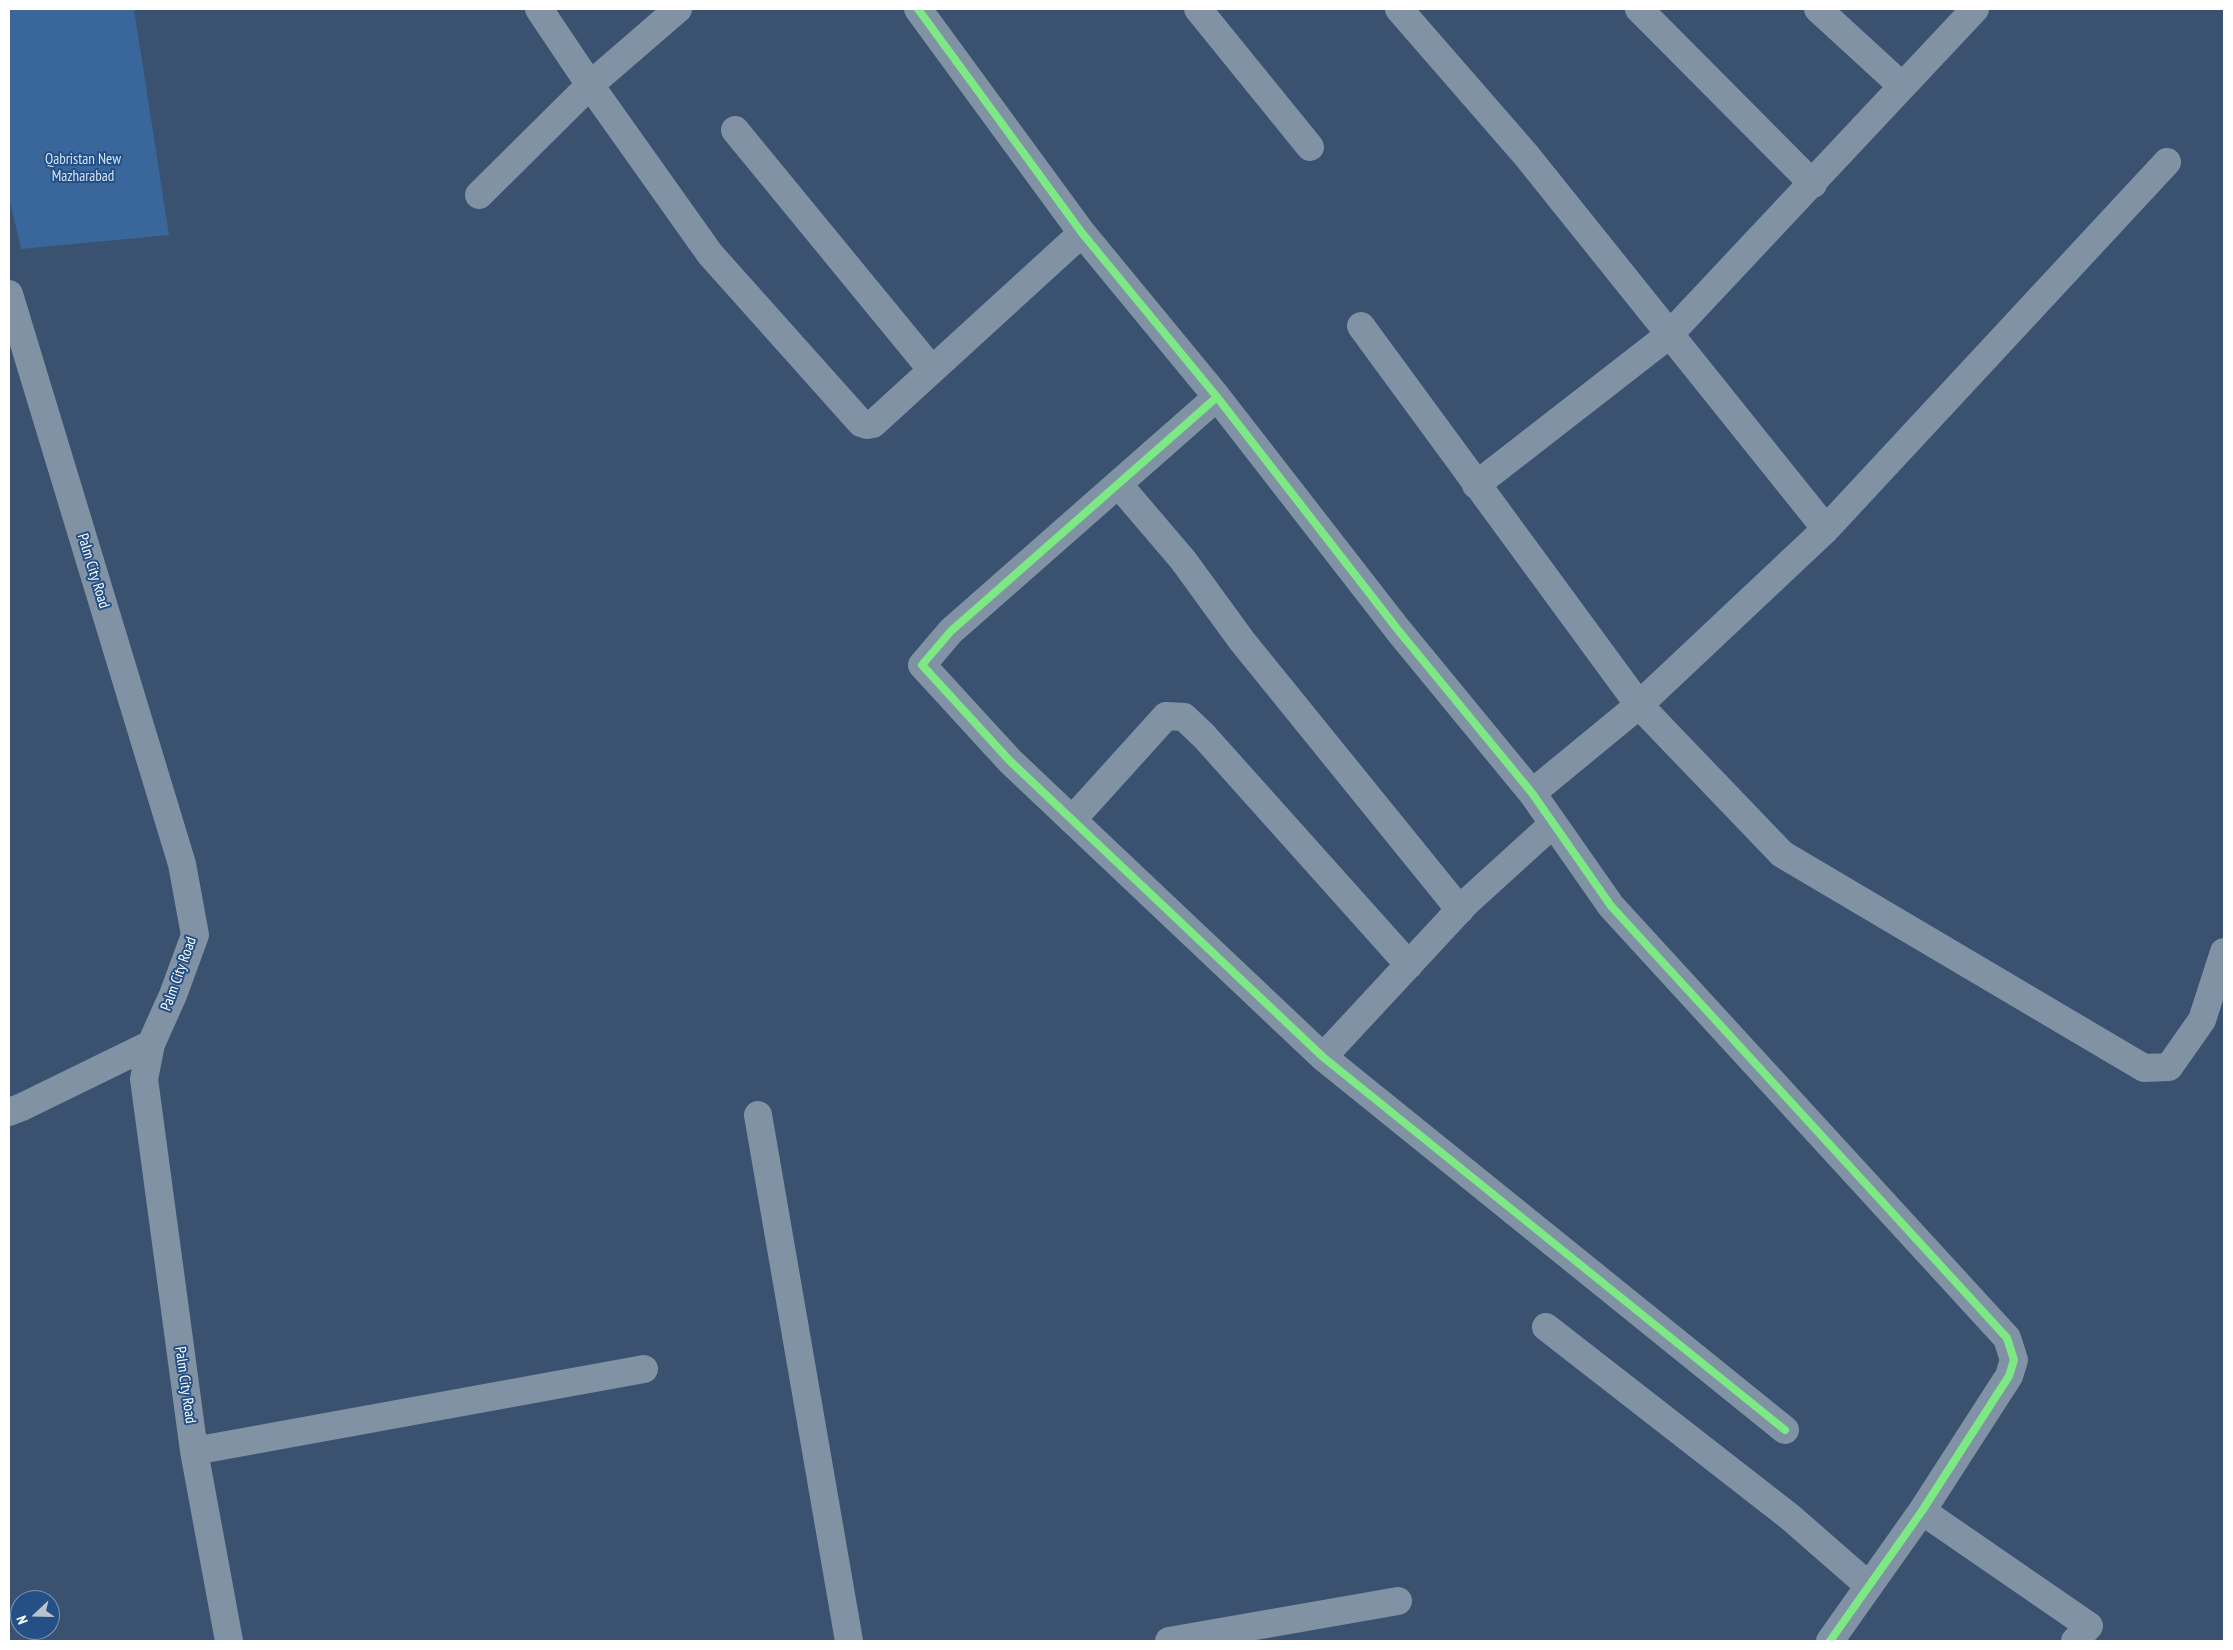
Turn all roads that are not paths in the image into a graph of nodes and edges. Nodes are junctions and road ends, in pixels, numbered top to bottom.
1 (539, 9) edge
2 (678, 9) edge
3 (918, 9) edge
4 (1198, 9) edge
5 (1398, 9) edge
6 (1818, 9) edge
7 (1975, 9) edge
8 (1648, 12) edge
9 (590, 85) junction
10 (1902, 86) junction
11 (735, 130) dead end
12 (1310, 147) dead end
13 (2167, 162) dead end
14 (1812, 184) junction
15 (479, 195) dead end
16 (1082, 233) junction
17 (9, 294) edge
18 (1361, 326) dead end
19 (1669, 335) junction
20 (932, 370) junction
21 (1217, 397) junction
22 (1476, 484) junction
23 (1119, 485) junction
24 (1826, 528) junction
25 (1638, 705) junction
26 (1532, 793) junction
27 (1072, 820) junction
28 (1553, 824) junction
29 (1460, 910) junction
30 (2224, 952) edge
31 (1409, 965) junction
32 (151, 1044) junction
33 (1323, 1057) junction
34 (9, 1112) edge
35 (758, 1115) dead end
36 (1546, 1327) dead end
37 (644, 1369) dead end
38 (1785, 1430) dead end
39 (194, 1451) junction
40 (1922, 1511) junction
41 (1869, 1586) junction
42 (1398, 1601) dead end
43 (229, 1641) edge
44 (849, 1641) edge
45 (1168, 1641) edge
46 (1830, 1641) edge
47 (2075, 1641) edge

1 - 9 street
2 - 9 street
3 - 16 street
4 - 12 street
5 - 19 street
6 - 10 street
7 - 10 street
8 - 14 street
9 - 15 street
9 - 20 street
10 - 14 street
11 - 20 street
13 - 24 street
14 - 19 street
16 - 20 street
16 - 21 street
17 - 32 street, Palm City Road
18 - 22 street
19 - 22 street
19 - 24 street
21 - 23 street
21 - 26 street
22 - 25 street
23 - 27 street
23 - 29 street
24 - 25 street
25 - 26 street
25 - 30 street
26 - 28 street
27 - 31 street
27 - 33 street
28 - 29 street
28 - 40 street
29 - 31 street
31 - 33 street
32 - 34 street
32 - 39 street, Palm City Road
33 - 38 street
35 - 44 street
36 - 41 street
37 - 39 street
39 - 43 street, Palm City Road
40 - 41 street
40 - 47 street
41 - 46 street
42 - 45 street

